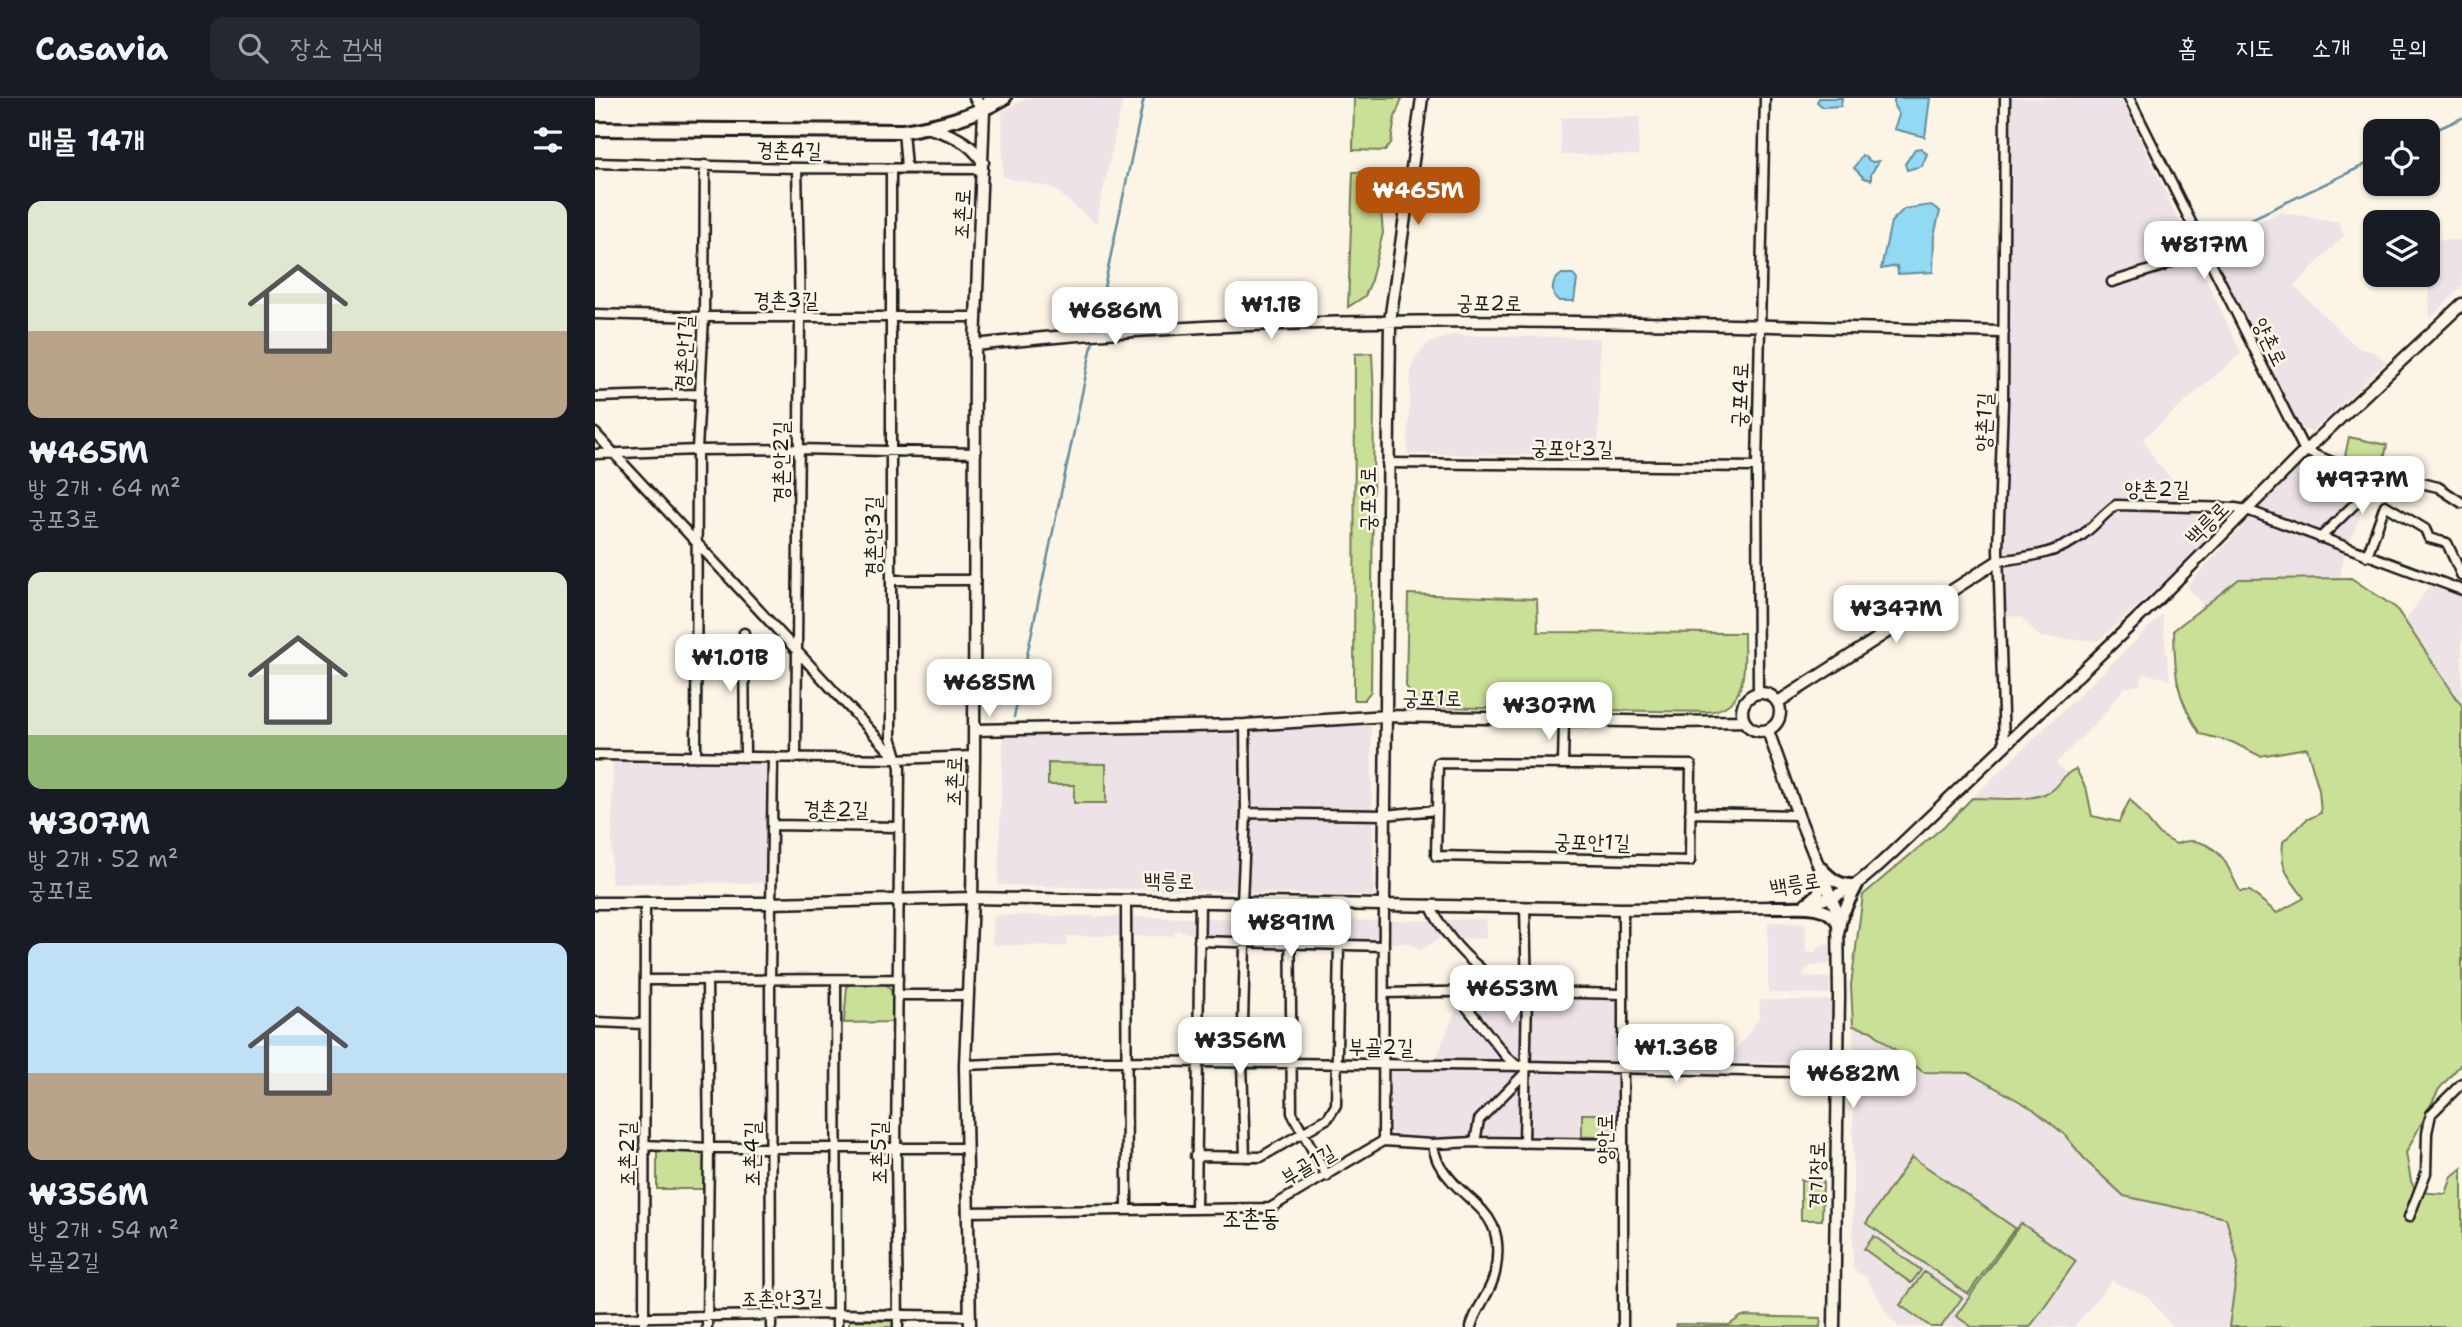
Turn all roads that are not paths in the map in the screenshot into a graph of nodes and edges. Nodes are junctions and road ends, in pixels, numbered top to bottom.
1 (975, 98) edge
2 (1004, 98) edge
3 (1422, 98) edge
4 (1765, 98) edge
5 (2005, 98) edge
6 (2129, 98) edge
7 (987, 104) edge
8 (925, 127) junction
9 (595, 129) edge
10 (903, 131) junction
11 (595, 163) edge
12 (705, 165) junction
13 (983, 166) junction
14 (906, 167) junction
15 (797, 168) junction
16 (891, 169) junction
17 (2203, 247) junction
18 (2112, 282) dead end
19 (2462, 304) edge
20 (595, 314) edge
21 (704, 317) junction
22 (800, 317) junction
23 (976, 317) junction
24 (890, 318) junction
25 (1390, 321) junction
26 (1761, 326) junction
27 (2003, 332) junction
28 (975, 345) junction
29 (699, 394) junction
30 (595, 397) edge
31 (595, 433) edge
32 (798, 449) junction
33 (697, 450) junction
34 (2305, 451) junction
35 (891, 452) junction
36 (976, 453) junction
37 (595, 454) edge
38 (615, 454) junction
39 (1387, 463) junction
40 (1757, 467) junction
41 (2380, 475) junction
42 (2462, 503) edge
43 (2247, 510) junction
44 (2320, 538) junction
45 (697, 543) junction
46 (2367, 556) junction
47 (1998, 561) junction
48 (2462, 576) edge
49 (891, 580) junction
50 (976, 580) junction
51 (2462, 590) edge
52 (744, 633) dead end
53 (798, 652) junction
54 (1758, 693) junction
55 (1777, 702) junction
56 (1387, 716) junction
57 (1743, 720) junction
58 (1564, 721) junction
59 (1245, 725) junction
60 (974, 730) junction
61 (1768, 730) junction
62 (2004, 747) junction
63 (595, 755) edge
64 (745, 756) junction
65 (974, 756) junction
66 (696, 757) junction
67 (773, 757) junction
68 (796, 757) junction
69 (896, 759) junction
70 (1563, 764) junction
71 (1437, 810) junction
72 (1247, 813) junction
73 (1691, 813) junction
74 (1384, 815) junction
75 (1798, 815) junction
76 (773, 825) junction
77 (898, 827) junction
78 (1821, 868) junction
79 (1857, 885) junction
80 (972, 898) junction
81 (1833, 898) junction
82 (897, 900) junction
83 (1126, 900) junction
84 (1200, 901) junction
85 (645, 902) junction
86 (1242, 902) junction
87 (771, 903) junction
88 (1384, 903) junction
89 (1807, 903) junction
90 (595, 904) edge
91 (1290, 904) junction
92 (1430, 905) junction
93 (1525, 906) junction
94 (1772, 908) junction
95 (1623, 909) junction
96 (1839, 926) junction
97 (1199, 941) junction
98 (1245, 944) junction
99 (1291, 944) junction
100 (1339, 945) junction
101 (1384, 946) junction
102 (898, 979) junction
103 (646, 980) junction
104 (707, 980) junction
105 (770, 980) junction
106 (836, 980) junction
107 (1471, 992) junction
108 (1385, 993) junction
109 (1527, 993) junction
110 (1623, 994) junction
111 (897, 995) junction
112 (967, 995) junction
113 (595, 1022) edge
114 (644, 1024) junction
115 (1125, 1061) junction
116 (1196, 1062) junction
117 (1243, 1063) junction
118 (1291, 1064) junction
119 (965, 1065) junction
120 (1338, 1065) junction
121 (1384, 1065) junction
122 (1523, 1068) junction
123 (1623, 1068) junction
124 (1838, 1073) junction
125 (2462, 1083) edge
126 (1303, 1133) junction
127 (1383, 1141) junction
128 (1475, 1142) junction
129 (1524, 1143) junction
130 (1432, 1144) junction
131 (1622, 1144) junction
132 (645, 1145) junction
133 (836, 1147) junction
134 (709, 1148) junction
135 (769, 1148) junction
136 (896, 1148) junction
137 (966, 1148) junction
138 (1195, 1156) junction
139 (1245, 1157) junction
140 (1327, 1176) junction
141 (1127, 1209) junction
142 (1196, 1209) junction
143 (967, 1212) junction
144 (2409, 1217) dead end
145 (837, 1314) junction
146 (899, 1315) junction
147 (707, 1316) junction
148 (771, 1317) junction
149 (595, 1318) edge
150 (970, 1322) edge
151 (644, 1323) edge
152 (707, 1327) edge
153 (771, 1327) edge
154 (837, 1327) edge
155 (898, 1327) edge
156 (1472, 1327) edge
157 (1623, 1327) edge
158 (1834, 1327) edge

1 - 7 street
2 - 7 main road
3 - 25 street, 궁포3로
4 - 26 street, 궁포4로
5 - 27 street, 양촌1길
6 - 17 street, 양촌로
7 - 8 main road
7 - 13 street, 조촌로
8 - 10 main road
8 - 13 street
9 - 10 main road
10 - 14 street
11 - 12 street, 경촌4길
12 - 15 street, 경촌4길
12 - 21 street, 경촌안1길
13 - 14 street, 경촌4길
13 - 23 street, 조촌로
14 - 16 street, 경촌4길
15 - 16 street, 경촌4길
15 - 22 street, 경촌안2길
16 - 24 street, 경촌안3길
17 - 18 street
17 - 34 street, 양촌로
19 - 34 street, 백릉로
20 - 21 street, 경촌3길
21 - 22 street, 경촌3길
21 - 29 street, 경촌안1길
22 - 24 street, 경촌3길
22 - 32 street, 경촌안2길
23 - 24 street, 경촌3길
23 - 28 street, 조촌로
24 - 35 street, 경촌안3길
25 - 26 street, 궁포2로
25 - 28 street, 궁포2로
25 - 39 street, 궁포3로
26 - 27 street, 궁포2로
26 - 40 street, 궁포4로
27 - 47 street, 양촌1길
28 - 36 street, 조촌로
29 - 30 street
29 - 33 street, 경촌안1길
31 - 38 street
32 - 33 street
32 - 35 street
32 - 53 street, 경촌안2길
33 - 38 street
33 - 45 street, 경촌안1길
34 - 41 street
34 - 43 street, 백릉로
35 - 36 street
35 - 49 street, 경촌안3길
36 - 50 street, 조촌로
37 - 38 street
38 - 45 street
39 - 40 street, 궁포안3길
39 - 56 street, 궁포3로
40 - 54 street, 궁포4로
41 - 42 street
41 - 44 street
43 - 44 street, 양촌2길
43 - 47 street, 양촌2길
43 - 62 street, 백릉로
44 - 46 street, 양촌2길
45 - 53 street
45 - 66 street, 경촌안1길
46 - 48 street
46 - 51 street, 양촌2길
47 - 55 street
47 - 62 street, 양촌1길
49 - 50 street
49 - 69 street, 경촌안3길
50 - 60 street, 조촌로
52 - 64 street
53 - 68 street, 경촌안2길
53 - 69 street
54 - 55 street
54 - 57 street
55 - 61 street
56 - 58 street, 궁포1로
56 - 59 street, 궁포1로
56 - 74 street, 궁포3로
57 - 58 street, 궁포1로
57 - 61 street
58 - 70 street
59 - 60 street, 궁포1로
59 - 72 street
60 - 65 street, 조촌로
61 - 75 street
62 - 79 street, 백릉로
63 - 66 street
64 - 66 street
64 - 67 street
65 - 69 street
65 - 80 street, 조촌로
67 - 68 street
67 - 76 street, 경촌2길
68 - 69 street
69 - 77 street, 경촌2길
70 - 71 street
70 - 73 street
71 - 73 street, 궁포안1길
71 - 74 street
72 - 74 street
72 - 86 street
73 - 75 street
74 - 88 street, 궁포3로
75 - 78 street
76 - 77 street, 경촌2길
76 - 87 street
77 - 82 street
78 - 79 main road
78 - 81 street
78 - 89 main road
79 - 81 street, 백릉로
79 - 96 main road
80 - 82 street, 백릉로
80 - 83 street, 백릉로
80 - 112 street, 조촌로
81 - 89 street, 백릉로
81 - 96 street, 경기장로
82 - 87 street, 백릉로
82 - 102 street, 조촌5길
83 - 84 street, 백릉로
83 - 115 street
84 - 86 street, 백릉로
84 - 97 street
85 - 87 street, 백릉로
85 - 90 street, 백릉로
85 - 103 street, 조촌2길
86 - 91 street, 백릉로
87 - 105 street, 조촌4길
88 - 91 street, 백릉로
88 - 92 street, 백릉로
88 - 101 street
89 - 94 street, 백릉로
91 - 99 street
92 - 93 street, 백릉로
92 - 107 street
93 - 95 street, 백릉로
93 - 109 street
94 - 95 street, 백릉로
94 - 96 main road
95 - 110 street, 양안로
96 - 124 street, 경기장로
97 - 98 street
97 - 116 street
98 - 99 street
98 - 117 street
99 - 100 street
99 - 118 street
100 - 101 street
100 - 120 street
101 - 108 street
102 - 106 street
102 - 111 street, 조촌5길
103 - 104 street
103 - 114 street, 조촌2길
104 - 105 street
104 - 134 street
105 - 106 street
105 - 135 street, 조촌4길
106 - 133 street
107 - 108 street
107 - 109 street
107 - 122 street
108 - 121 street
109 - 110 street
109 - 122 street
110 - 123 street, 양안로
111 - 112 street
111 - 136 street, 조촌5길
112 - 119 street, 조촌로
113 - 114 street
114 - 132 street, 조촌2길
115 - 116 street, 부골2길
115 - 119 street, 부골2길
115 - 141 street
116 - 117 street, 부골2길
116 - 138 street
117 - 118 street, 부골2길
117 - 139 street
118 - 120 street, 부골2길
118 - 126 street
119 - 137 street, 조촌로
120 - 121 street, 부골2길
120 - 126 street
121 - 122 street, 부골2길
121 - 127 street
122 - 123 street, 부골2길
122 - 128 street
122 - 129 street
123 - 124 street, 부골2길
123 - 131 street, 양안로
124 - 158 street, 경기장로
125 - 144 street
126 - 139 street
126 - 140 street
127 - 130 street
127 - 140 street, 부골1길
128 - 129 street
128 - 130 street
129 - 131 street
130 - 156 street
131 - 157 street, 양안로
132 - 134 street
132 - 151 street, 조촌2길
133 - 135 street
133 - 136 street
133 - 145 street
134 - 135 street
134 - 147 street
135 - 148 street, 조촌4길
136 - 137 street
136 - 146 street, 조촌5길
137 - 143 street, 조촌로
138 - 139 street
138 - 142 street
140 - 142 street, 부골1길
141 - 142 street, 부골1길
141 - 143 street, 부골1길
143 - 150 street, 조촌로
145 - 146 street, 조촌안3길
145 - 148 street, 조촌안3길
145 - 154 street
146 - 150 street, 조촌안3길
146 - 155 street, 조촌5길
147 - 148 street, 조촌안3길
147 - 151 street, 조촌안3길
147 - 152 street
148 - 153 street, 조촌4길
149 - 151 street, 조촌안3길

